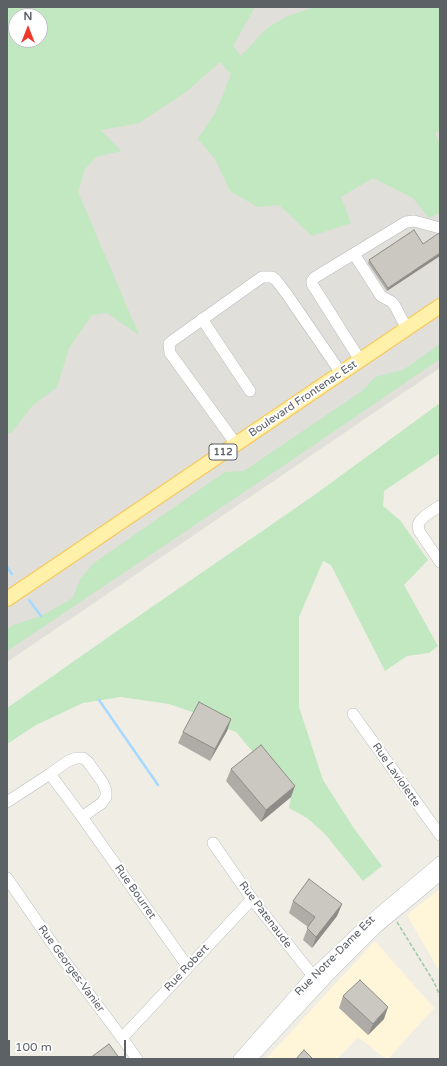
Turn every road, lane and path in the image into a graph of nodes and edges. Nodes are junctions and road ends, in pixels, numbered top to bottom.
1 (440, 228) edge
2 (354, 254) junction
3 (440, 306) edge
4 (202, 319) junction
5 (407, 329) junction
6 (360, 360) junction
7 (341, 373) junction
8 (250, 391) dead end
9 (236, 444) junction
10 (440, 506) edge
11 (440, 562) edge
12 (7, 599) edge
13 (353, 714) dead end
14 (50, 774) junction
15 (7, 802) edge
16 (82, 817) junction
17 (440, 835) edge
18 (213, 843) dead end
19 (440, 862) edge
20 (440, 875) edge
21 (7, 878) edge
22 (252, 899) junction
23 (395, 919) dead end
24 (188, 967) junction
25 (316, 980) junction
26 (440, 996) edge
27 (122, 1038) junction
28 (136, 1059) edge
29 (239, 1059) edge
30 (251, 1059) edge

1 - 2 street
2 - 5 street
2 - 6 street
3 - 5 main road, Boulevard Frontenac Est / 112
4 - 7 street
4 - 8 street
4 - 9 street
5 - 6 main road, Boulevard Frontenac Est / 112
6 - 7 main road, Boulevard Frontenac Est / 112
7 - 9 main road, Boulevard Frontenac Est / 112
9 - 12 main road, Boulevard Frontenac Est / 112
10 - 11 street
13 - 17 street, Rue Laviolette
14 - 15 street
14 - 16 street, Rue Bourret
14 - 16 street
16 - 24 street, Rue Bourret
18 - 22 street, Rue Patenaude
19 - 25 street, Rue Notre-Dame Est
20 - 25 street, Rue Notre-Dame Est
21 - 27 street, Rue Georges-Vanier
22 - 24 street, Rue Robert
22 - 25 street, Rue Patenaude
23 - 26 path
24 - 27 street, Rue Robert
25 - 29 street, Rue Notre-Dame Est
25 - 30 street, Rue Notre-Dame Est
27 - 28 street, Rue Georges-Vanier

